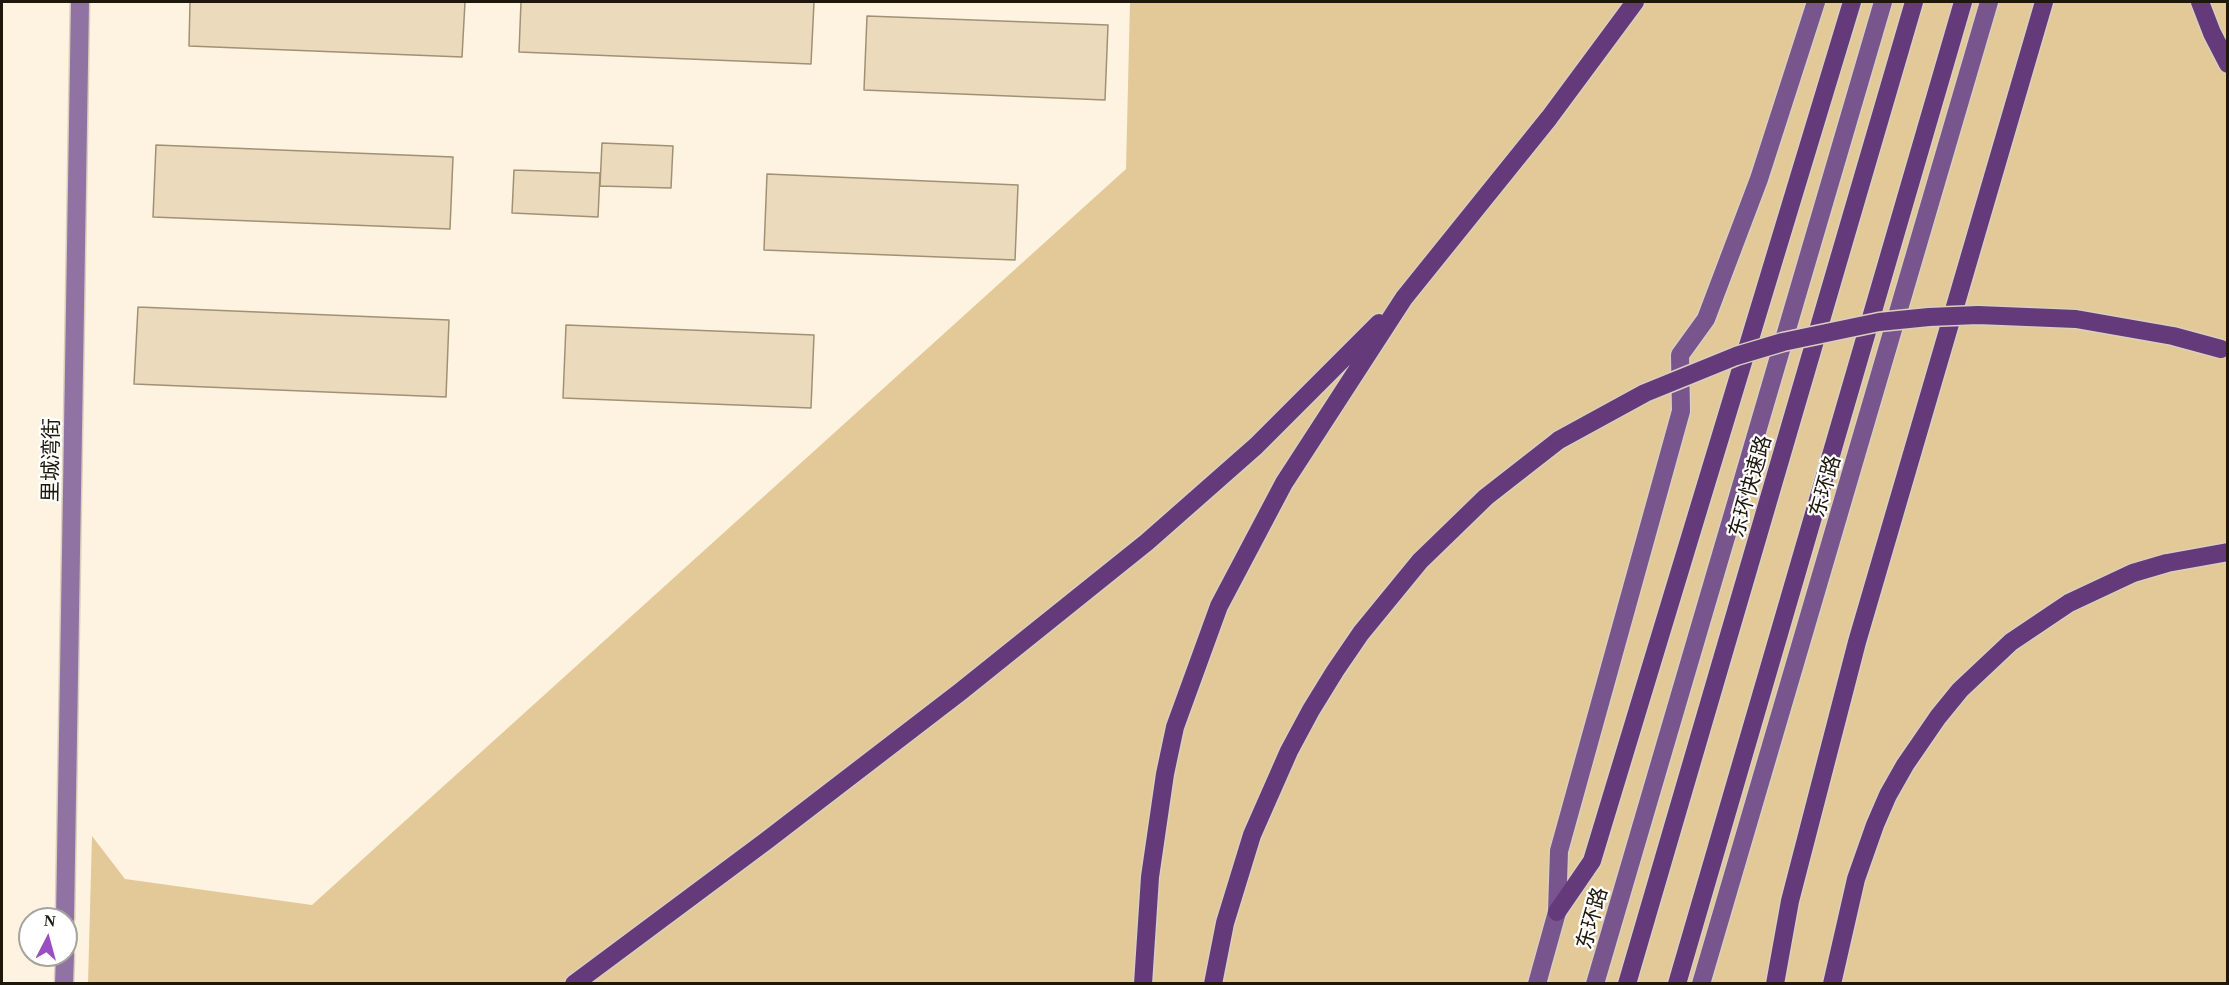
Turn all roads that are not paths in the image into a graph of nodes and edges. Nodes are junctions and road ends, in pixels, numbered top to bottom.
1 (80, 2) edge
2 (1635, 2) edge
3 (1816, 2) edge
4 (1852, 2) edge
5 (1883, 2) edge
6 (1914, 2) edge
7 (1963, 2) edge
8 (1989, 2) edge
9 (2044, 2) edge
10 (2200, 2) edge
11 (2228, 64) edge
12 (1404, 298) junction
13 (2228, 351) edge
14 (2228, 552) edge
15 (65, 907) edge
16 (1557, 912) junction
17 (65, 967) edge
18 (64, 984) edge
19 (574, 984) edge
20 (1143, 984) edge
21 (1213, 984) edge
22 (1537, 984) edge
23 (1595, 984) edge
24 (1627, 984) edge
25 (1677, 984) edge
26 (1701, 984) edge
27 (1775, 984) edge
28 (1832, 984) edge

1 - 15 street, 里城湾街
2 - 12 highway
3 - 16 main road
4 - 16 highway
5 - 23 main road, 东环路
6 - 24 highway, 东环快速路
7 - 25 highway
8 - 26 main road, 东环路
9 - 27 highway
10 - 11 highway
12 - 19 highway
12 - 20 highway
13 - 21 highway, bridge
14 - 28 highway
16 - 22 main road
17 - 18 street

